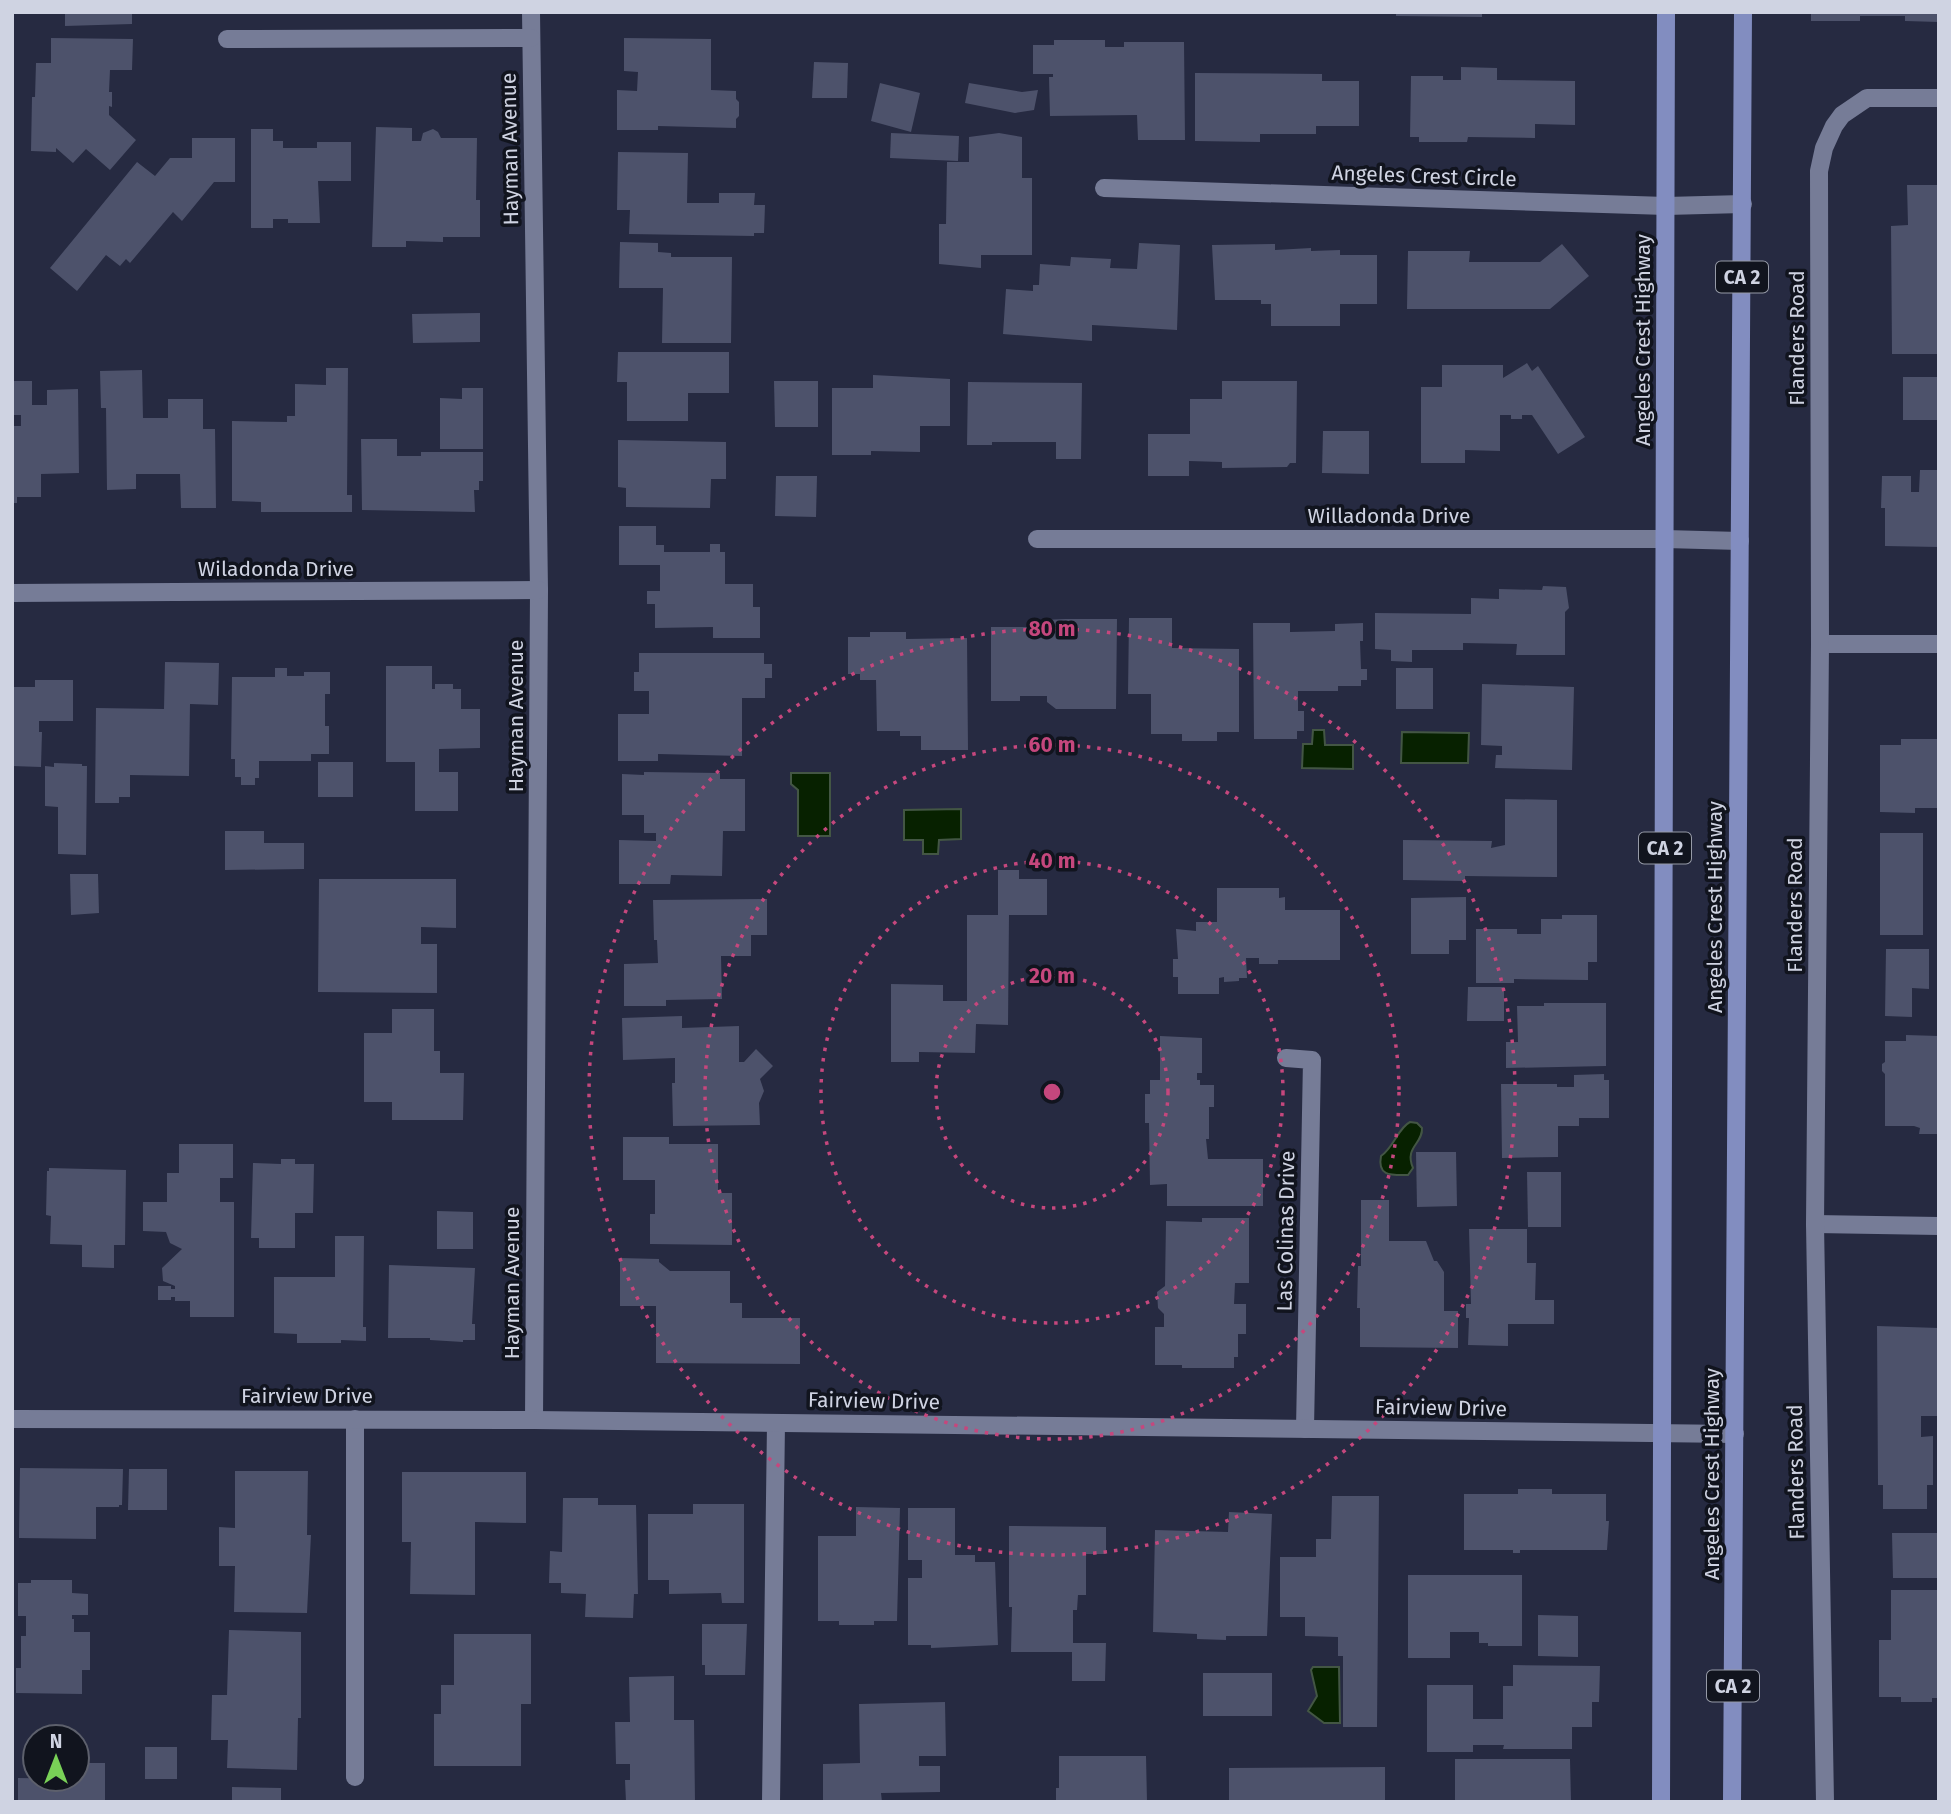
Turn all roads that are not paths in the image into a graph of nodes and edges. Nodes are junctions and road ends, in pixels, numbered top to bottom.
1 (531, 12) edge
2 (1666, 12) edge
3 (1743, 12) edge
4 (531, 38) junction
5 (227, 39) dead end
6 (1939, 98) edge
7 (1104, 188) dead end
8 (1742, 204) junction
9 (1666, 206) junction
10 (1037, 538) dead end
11 (1665, 538) junction
12 (1740, 541) junction
13 (539, 590) junction
14 (12, 593) edge
15 (1820, 644) junction
16 (1939, 644) edge
17 (1286, 1058) dead end
18 (1815, 1224) junction
19 (1939, 1226) edge
20 (12, 1419) edge
21 (355, 1419) junction
22 (534, 1420) junction
23 (776, 1423) junction
24 (1305, 1429) junction
25 (1662, 1433) junction
26 (1735, 1434) junction
27 (355, 1777) dead end
28 (771, 1802) edge
29 (1661, 1802) edge
30 (1732, 1802) edge
31 (1825, 1802) edge

1 - 4 street, Hayman Avenue
2 - 9 main road, Angeles Crest Highway / CA 2
3 - 8 main road, Angeles Crest Highway / CA 2
4 - 5 street
4 - 13 street, Hayman Avenue
6 - 15 street, Flanders Road
7 - 9 street, Angeles Crest Circle
8 - 9 street, Angeles Crest Circle
8 - 12 main road, Angeles Crest Highway / CA 2
9 - 11 main road, Angeles Crest Highway / CA 2
10 - 11 street, Willadonda Drive
11 - 12 street, Willadonda Drive
11 - 25 main road, Angeles Crest Highway / CA 2
12 - 26 main road, Angeles Crest Highway / CA 2
13 - 14 street, Wiladonda Drive
13 - 22 street, Hayman Avenue
15 - 16 street
15 - 18 street, Flanders Road
17 - 24 street, Las Colinas Drive
18 - 19 street
18 - 31 street, Flanders Road
20 - 21 street, Fairview Drive
21 - 22 street, Fairview Drive
21 - 27 street
22 - 23 street, Fairview Drive
23 - 24 street, Fairview Drive
23 - 28 street
24 - 25 street, Fairview Drive
25 - 26 street, Fairview Drive
25 - 29 main road, Angeles Crest Highway / CA 2
26 - 30 main road, Angeles Crest Highway / CA 2

